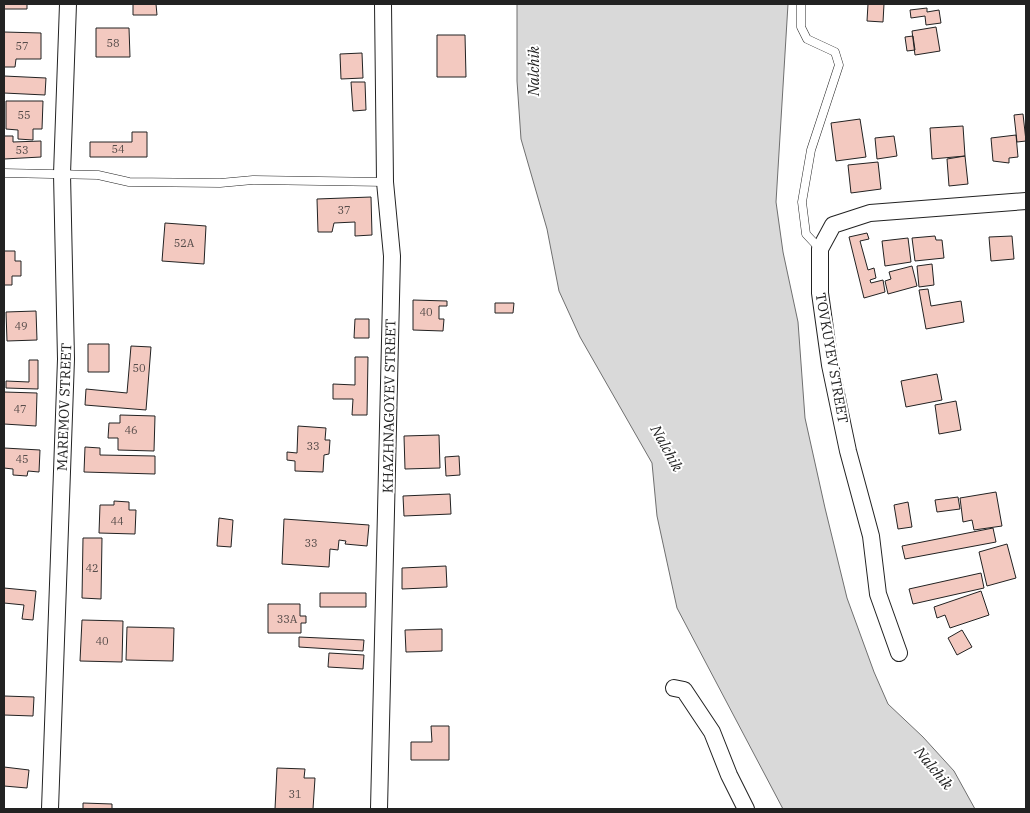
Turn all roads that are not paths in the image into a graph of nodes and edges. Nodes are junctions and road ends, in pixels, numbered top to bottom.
1 (68, 4) edge
2 (383, 4) edge
3 (800, 4) edge
4 (4, 173) edge
5 (62, 174) junction
6 (385, 182) junction
7 (1026, 201) edge
8 (820, 248) junction
9 (899, 653) dead end
10 (674, 688) dead end
11 (50, 809) edge
12 (379, 809) edge
13 (746, 809) edge

1 - 5 street, MAREMOV STREET
2 - 6 street, KHAZHNAGOYEV STREET
3 - 8 lane
4 - 5 lane
5 - 6 lane
5 - 11 street, MAREMOV STREET
6 - 12 street, KHAZHNAGOYEV STREET
7 - 8 street, TOVKUYEV STREET
8 - 9 street, TOVKUYEV STREET
10 - 13 street

